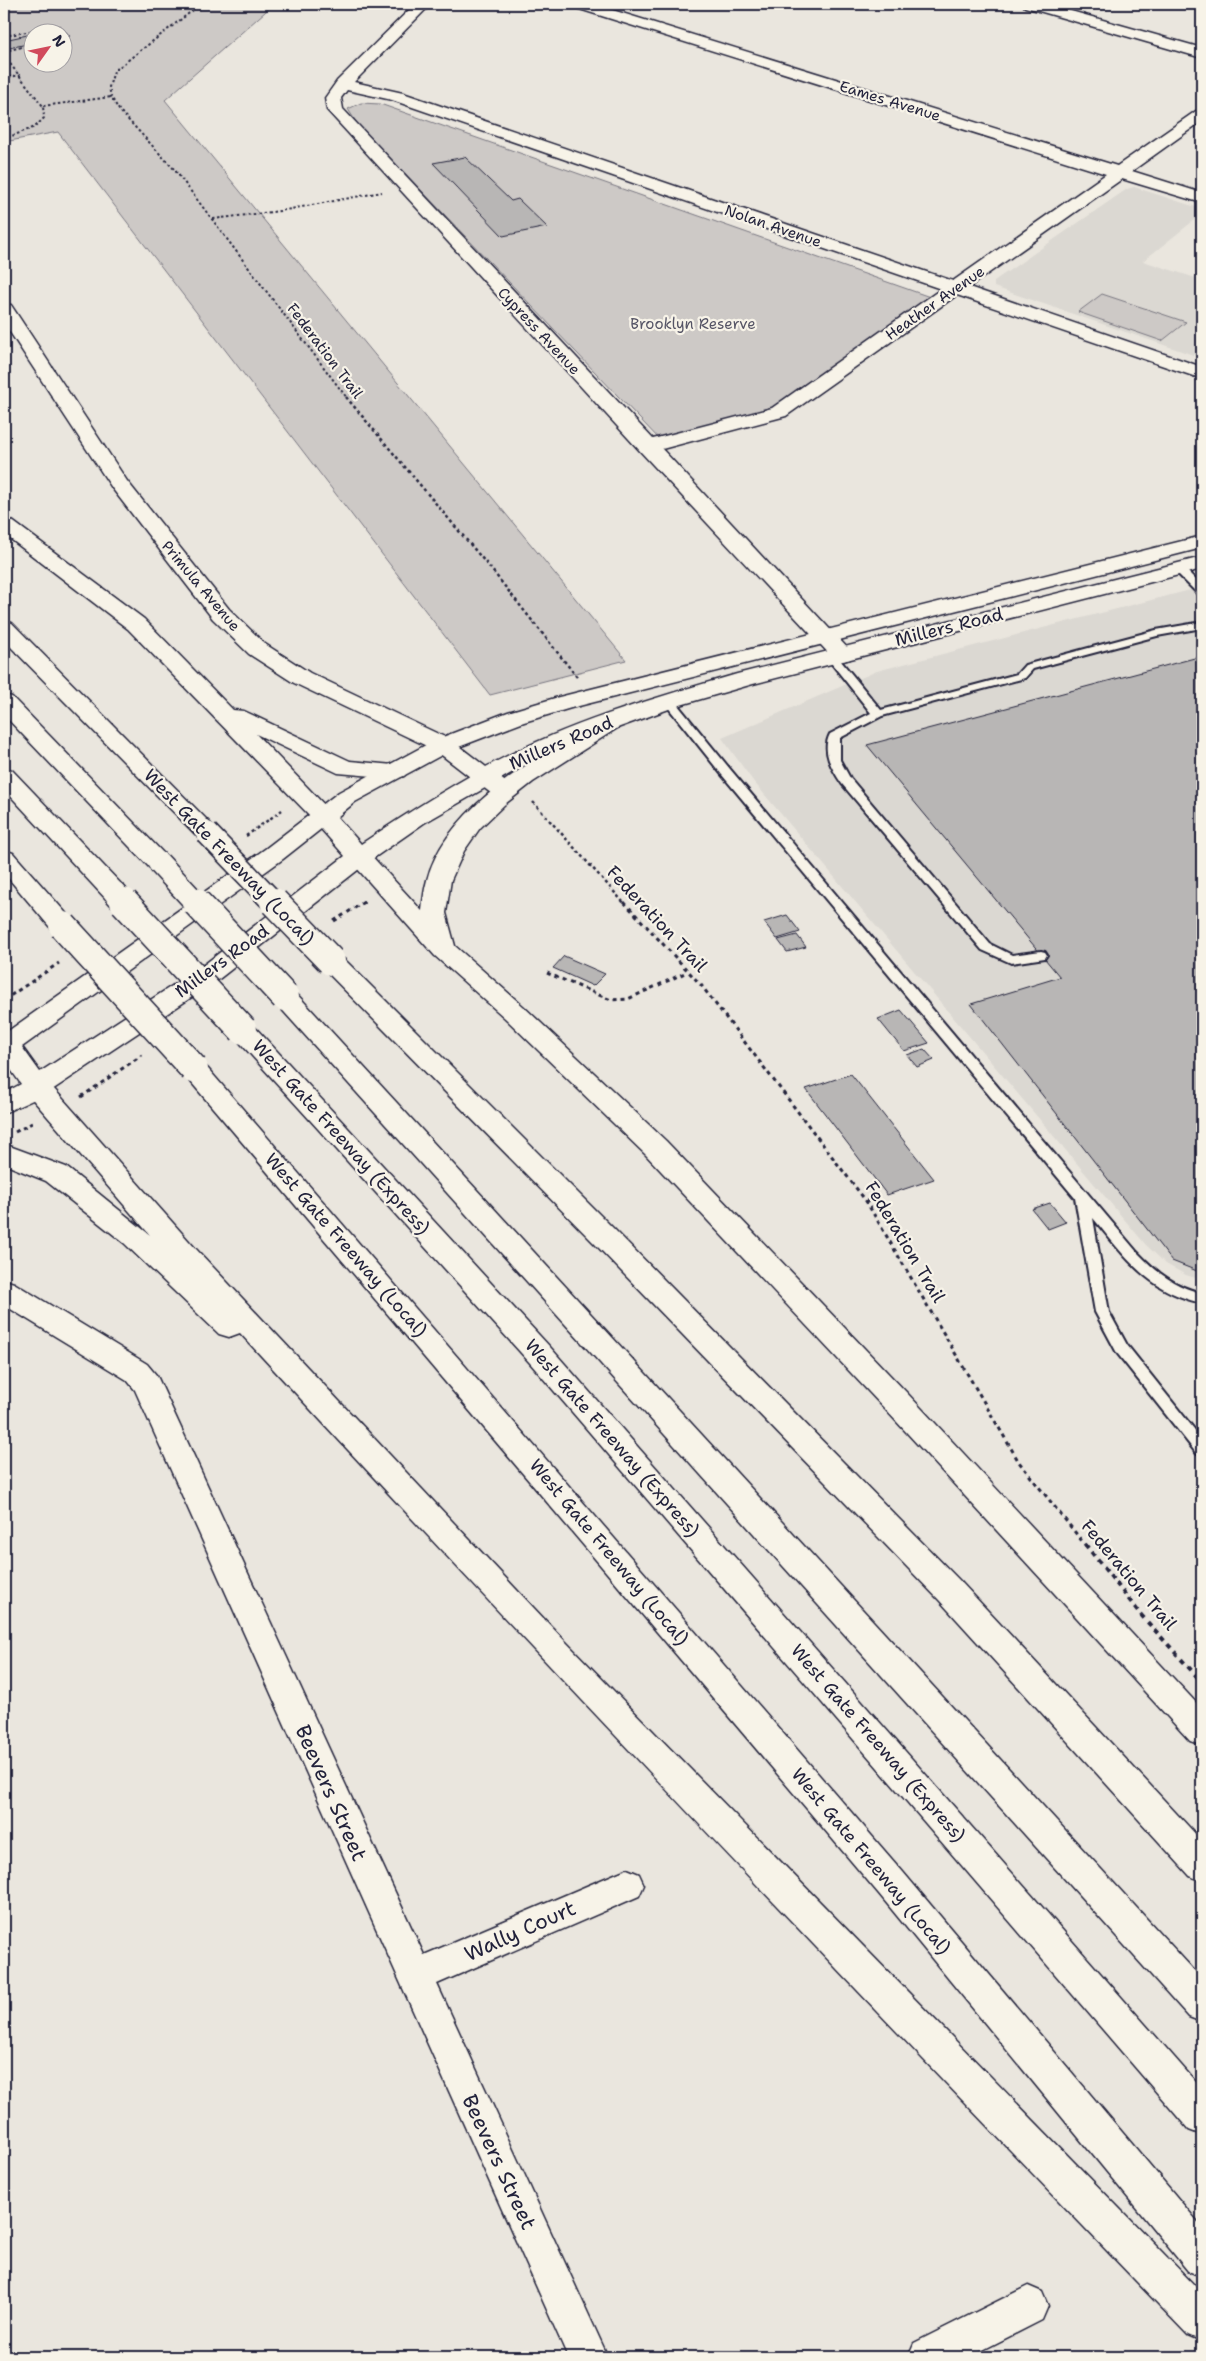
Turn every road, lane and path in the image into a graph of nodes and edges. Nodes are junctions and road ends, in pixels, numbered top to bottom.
1 (201, 4) edge
2 (423, 4) edge
3 (578, 4) edge
4 (1030, 4) edge
5 (22, 33) edge
6 (4, 36) edge
7 (22, 47) edge
8 (4, 50) edge
9 (1202, 53) edge
10 (4, 56) edge
11 (8, 60) junction
12 (4, 61) edge
13 (20, 75) junction
14 (4, 78) edge
15 (343, 84) junction
16 (111, 97) junction
17 (43, 106) junction
18 (1202, 114) edge
19 (4, 139) edge
20 (1121, 172) junction
21 (405, 188) junction
22 (1202, 198) edge
23 (212, 219) junction
24 (956, 288) junction
25 (4, 309) edge
26 (1202, 373) edge
27 (647, 447) junction
28 (4, 524) edge
29 (1202, 542) edge
30 (1202, 563) edge
31 (1179, 569) junction
32 (1202, 592) edge
33 (1202, 625) edge
34 (4, 628) edge
35 (834, 649) junction
36 (592, 697) junction
37 (669, 701) junction
38 (4, 702) edge
39 (219, 708) junction
40 (878, 714) junction
41 (443, 745) junction
42 (396, 771) junction
43 (4, 776) edge
44 (495, 784) junction
45 (322, 816) junction
46 (560, 834) dead end
47 (359, 857) junction
48 (4, 858) edge
49 (444, 950) junction
50 (1041, 955) dead end
51 (547, 972) dead end
52 (687, 972) junction
53 (10, 998) dead end
54 (4, 1000) edge
55 (5, 1044) edge
56 (36, 1087) junction
57 (4, 1104) edge
58 (4, 1154) edge
59 (1082, 1197) junction
60 (4, 1291) edge
61 (1202, 1298) edge
62 (1202, 1450) edge
63 (421, 1510) junction
64 (1202, 1682) edge
65 (1202, 1731) edge
66 (1202, 1865) edge
67 (626, 1885) dead end
68 (414, 1977) junction
69 (1202, 2005) edge
70 (1202, 2117) edge
71 (1202, 2257) edge
72 (1028, 2306) dead end
73 (1202, 2321) edge
74 (588, 2357) edge
75 (928, 2357) edge

1 - 16 path
2 - 15 main road, Cypress Avenue
3 - 20 main road, Eames Avenue
4 - 9 main road
5 - 6 path
7 - 8 path
10 - 11 path
11 - 12 path
11 - 13 path
13 - 14 path
13 - 17 path
15 - 21 main road, Cypress Avenue
15 - 24 main road, Nolan Avenue
16 - 17 path
16 - 23 path, Federation Trail
17 - 19 path
18 - 20 main road, Heather Avenue
20 - 22 main road, Eames Avenue
20 - 24 main road, Heather Avenue
21 - 23 path
21 - 27 main road, Cypress Avenue
23 - 36 path, Federation Trail
24 - 26 main road, Nolan Avenue
24 - 27 main road, Heather Avenue
25 - 41 main road, Primula Avenue
27 - 35 main road, Cypress Avenue
28 - 39 main road
29 - 35 main road, Millers Road
30 - 31 main road, Millers Road
31 - 32 lane
31 - 35 main road, Millers Road
33 - 40 lane
34 - 66 main road, West Gate Freeway (Local), bridge
35 - 36 main road, Millers Road
35 - 37 main road, Millers Road
35 - 40 lane
36 - 41 main road, Millers Road
37 - 44 main road, Millers Road
37 - 59 lane
38 - 69 main road, bridge
39 - 42 main road
39 - 45 main road
40 - 50 lane
41 - 42 main road, Millers Road
41 - 44 main road, Primula Avenue
42 - 45 main road, Millers Road
43 - 70 main road, West Gate Freeway (Express), bridge
44 - 47 main road, Millers Road
44 - 49 main road
45 - 47 main road
45 - 55 main road, Millers Road
46 - 52 path, Federation Trail
47 - 49 main road
47 - 56 main road, Millers Road
48 - 71 main road, West Gate Freeway (Local), bridge
49 - 65 main road
51 - 52 path
52 - 64 path, Federation Trail
53 - 54 path
55 - 56 main road
56 - 57 main road, Millers Road
56 - 63 main road
58 - 63 main road
59 - 61 lane
59 - 62 lane
60 - 68 main road, Beevers Street
63 - 73 main road
67 - 68 main road, Wally Court
68 - 74 main road, Beevers Street
72 - 75 main road

